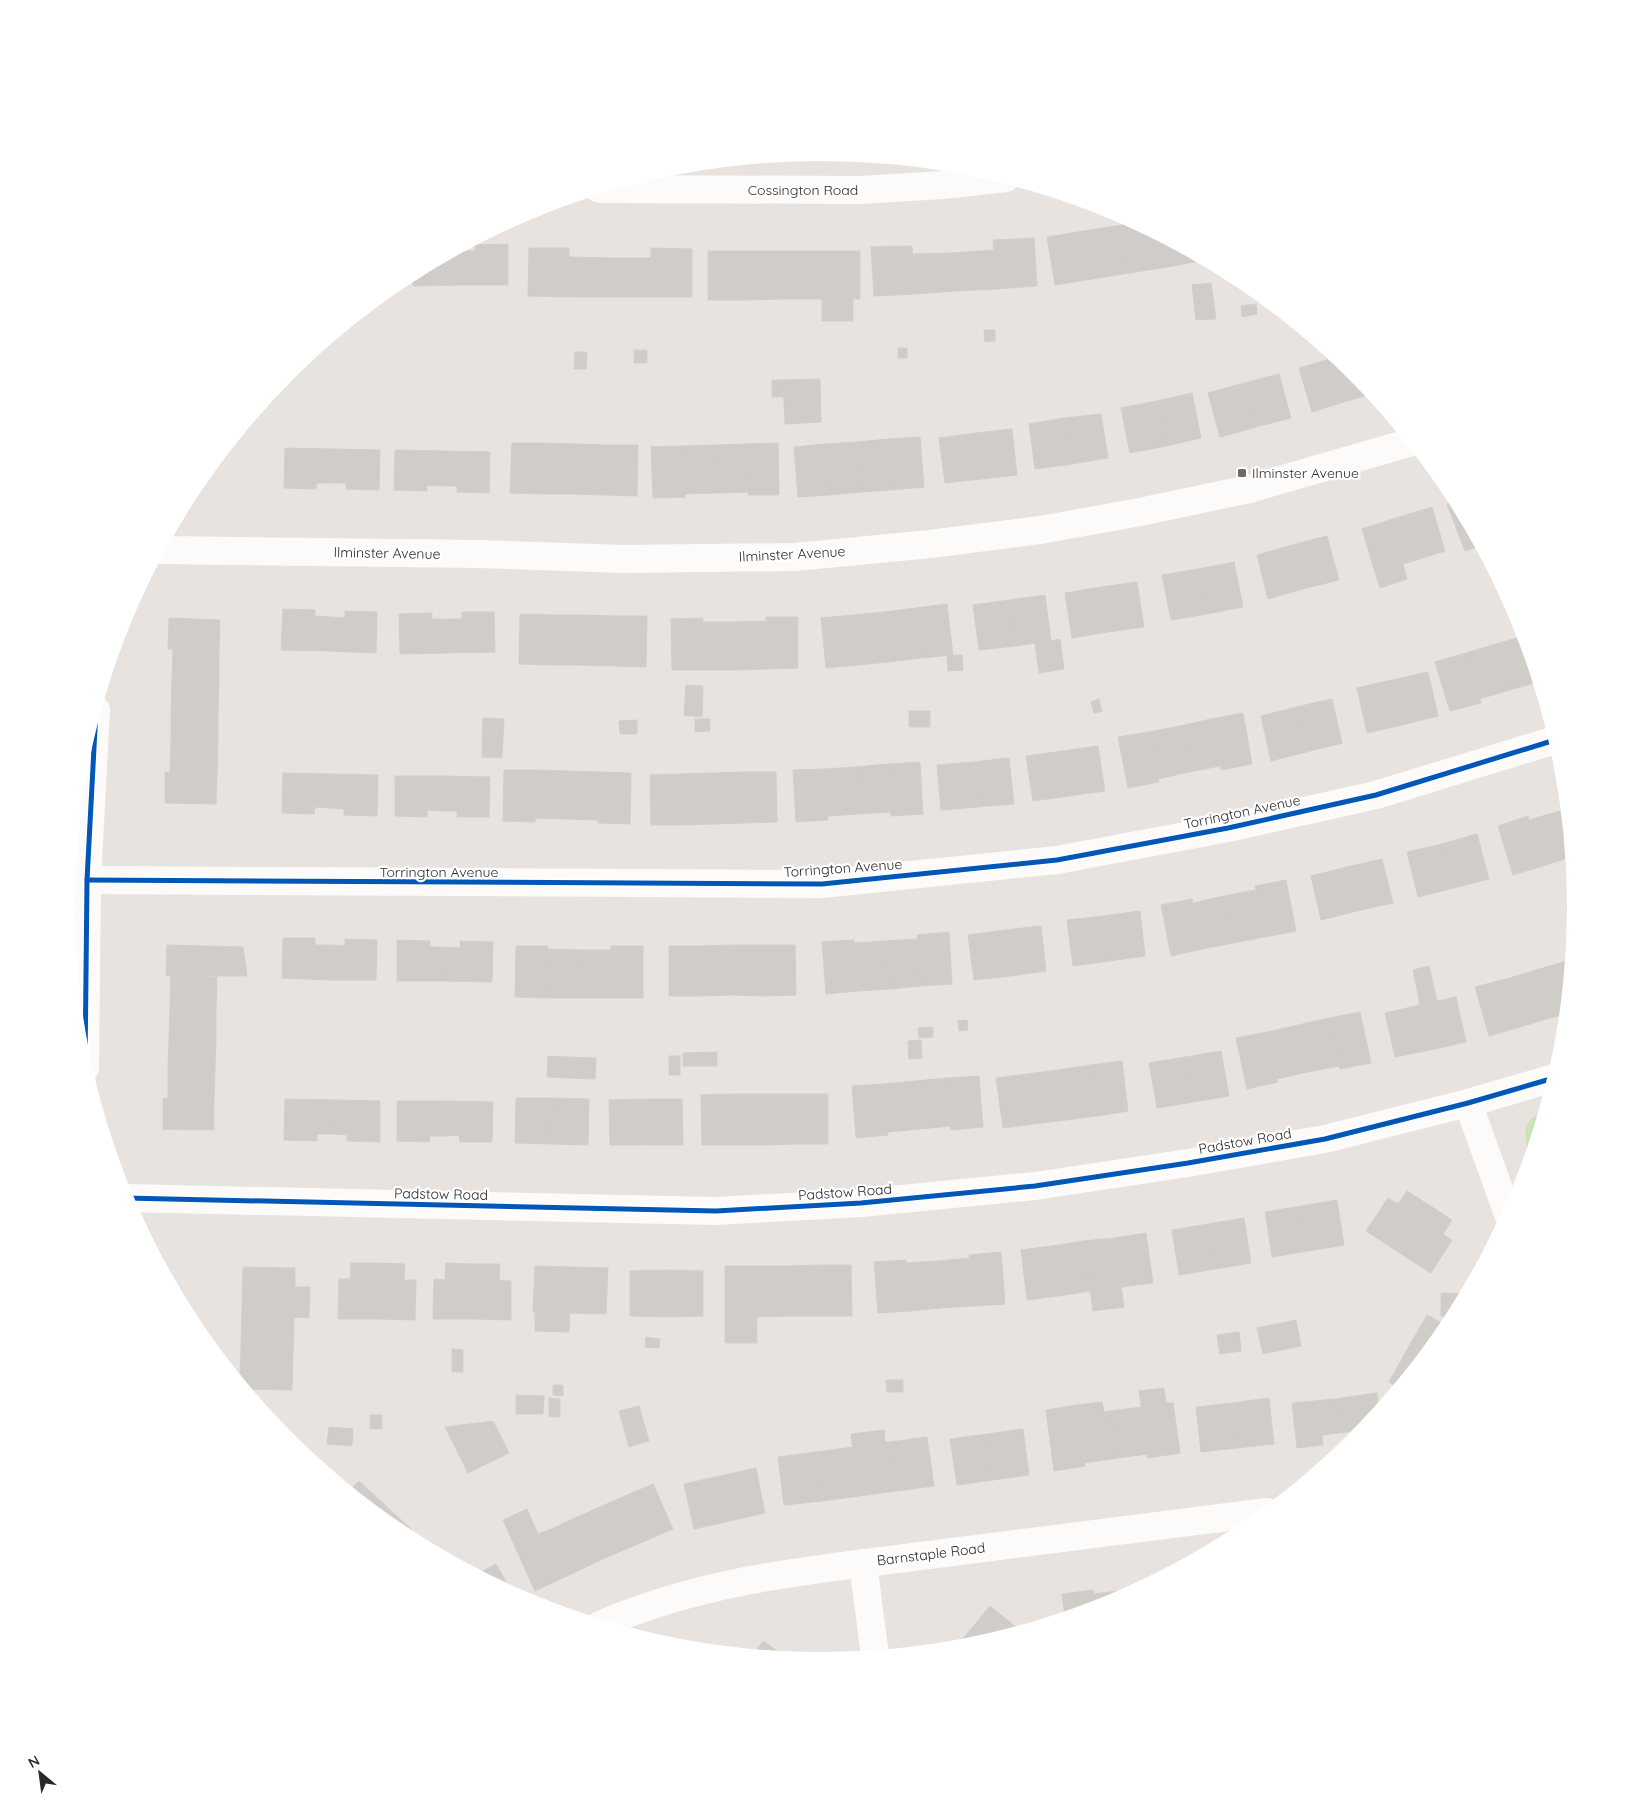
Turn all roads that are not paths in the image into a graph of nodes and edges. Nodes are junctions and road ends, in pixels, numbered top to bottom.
1 (943, 174) edge
2 (970, 176) edge
3 (618, 189) edge
4 (1406, 444) edge
5 (166, 550) edge
6 (95, 736) edge
7 (1549, 742) edge
8 (88, 880) junction
9 (86, 1031) edge
10 (1547, 1080) edge
11 (1468, 1102) junction
12 (135, 1198) edge
13 (1504, 1204) edge
14 (1253, 1514) edge
15 (863, 1563) junction
16 (608, 1621) edge
17 (874, 1651) edge

1 - 2 street, Cossington Road
1 - 3 street, Cossington Road
4 - 5 street, Ilminster Avenue
6 - 8 street
7 - 8 street, Torrington Avenue
8 - 9 street
10 - 11 street, Padstow Road
11 - 12 street, Padstow Road
11 - 13 street
14 - 15 street, Barnstaple Road
15 - 16 street, Barnstaple Road
15 - 17 street

